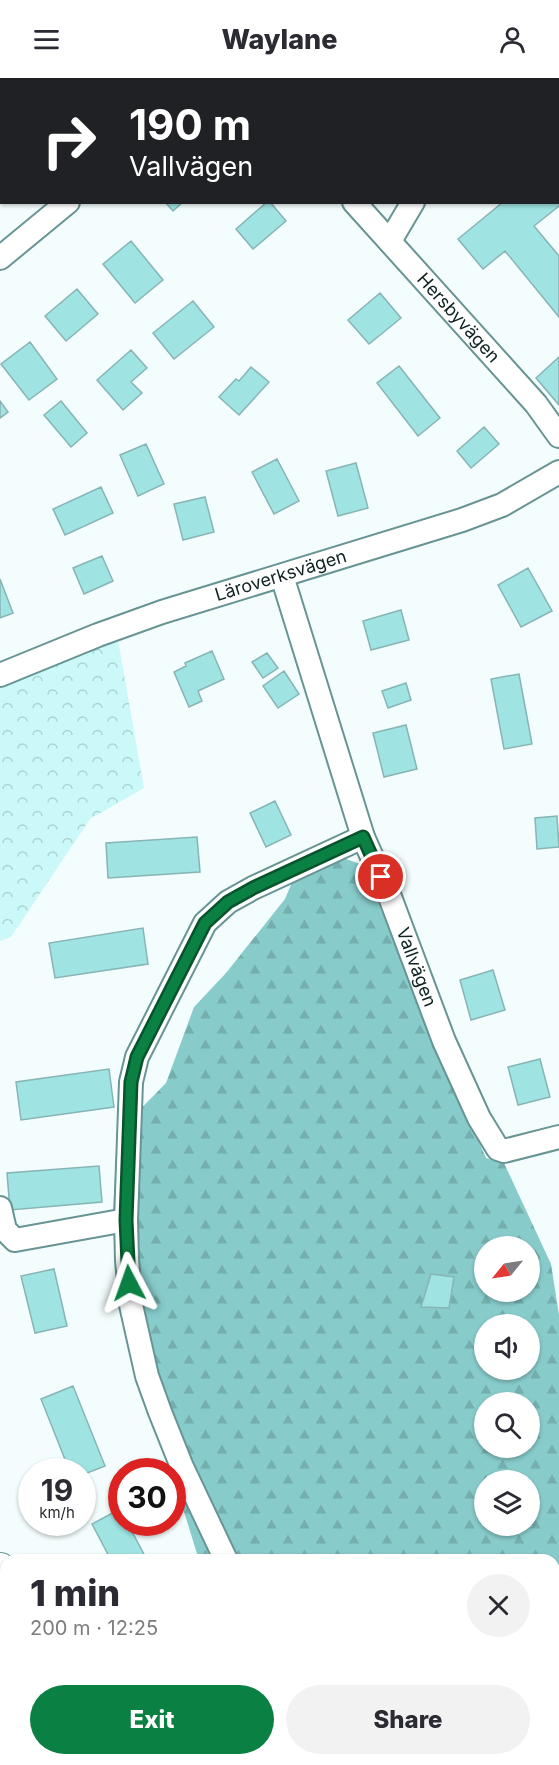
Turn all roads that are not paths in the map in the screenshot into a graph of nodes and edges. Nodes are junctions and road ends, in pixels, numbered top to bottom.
1 (66, 204) edge
2 (356, 204) edge
3 (412, 204) edge
4 (390, 241) junction
5 (0, 258) edge
6 (559, 436) edge
7 (559, 472) edge
8 (282, 576) junction
9 (0, 675) edge
10 (363, 837) junction
11 (559, 1137) edge
12 (0, 1208) edge
13 (126, 1220) junction
14 (223, 1554) edge

1 - 5 street
2 - 4 street, Hersbyvägen
3 - 4 street
4 - 6 street, Hersbyvägen
7 - 8 street, Läroverksvägen
8 - 9 street, Läroverksvägen
8 - 10 street, Vallvägen
10 - 11 street, Vallvägen
10 - 13 street
12 - 13 street
13 - 14 street

